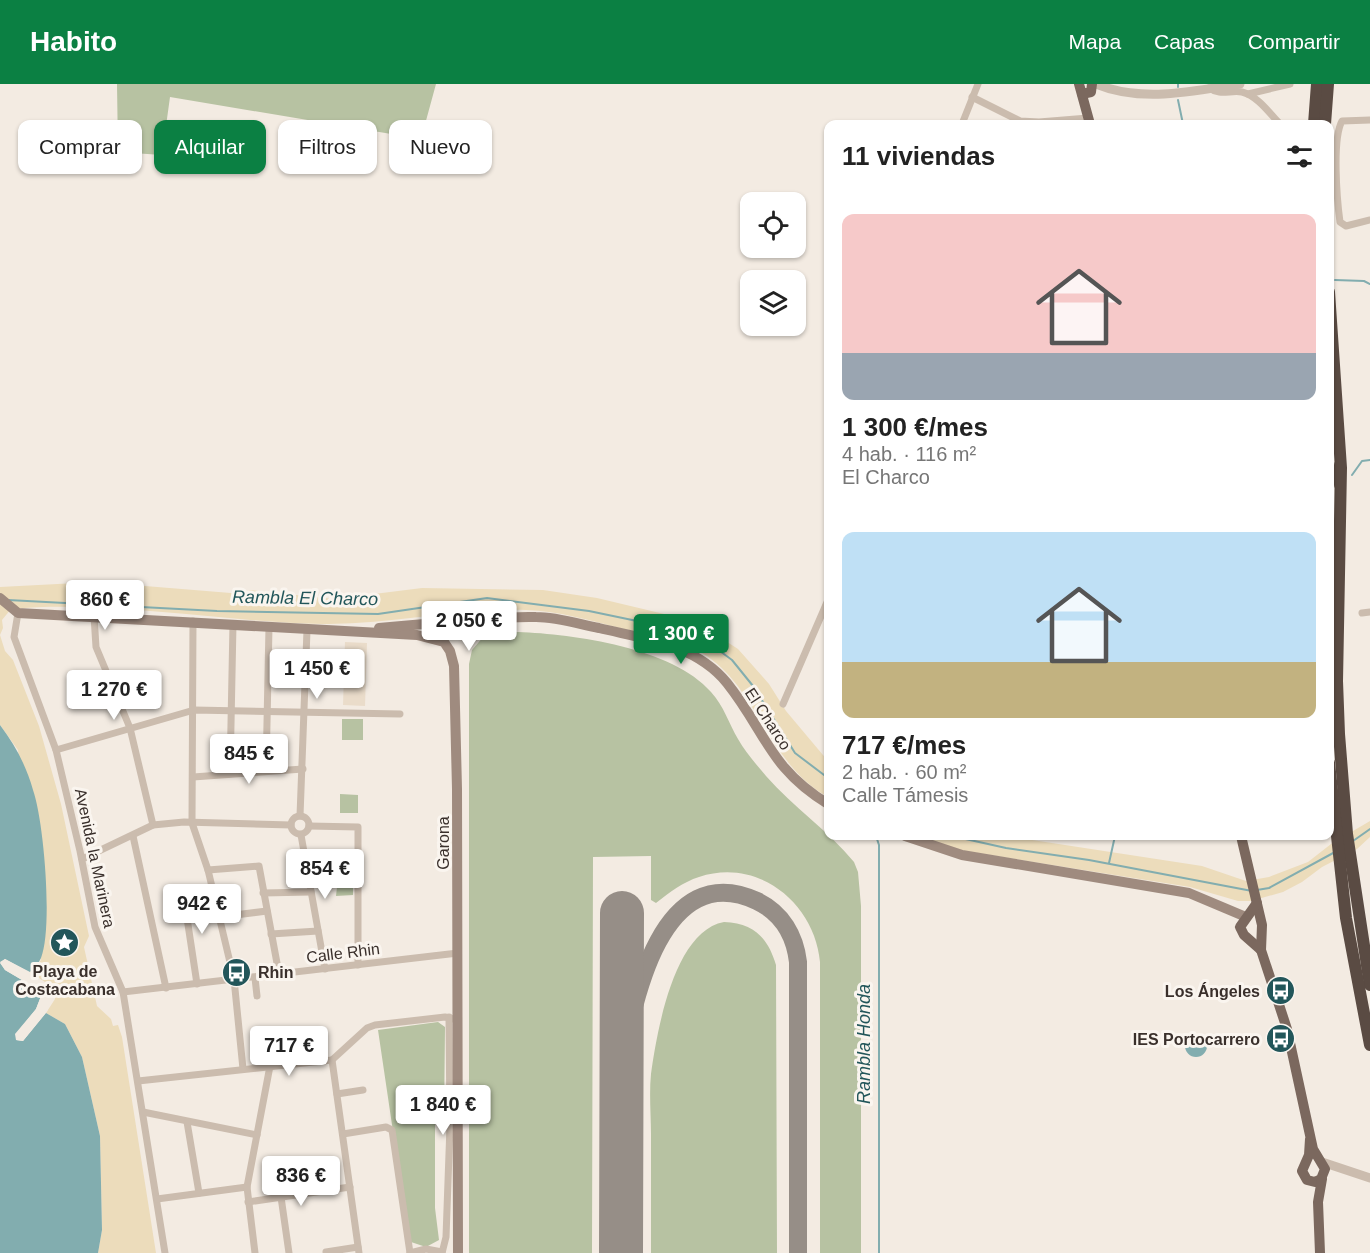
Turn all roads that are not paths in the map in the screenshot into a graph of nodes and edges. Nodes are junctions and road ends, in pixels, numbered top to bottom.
1 (978, 84) edge
2 (1290, 84) edge
3 (1316, 84) edge
4 (1328, 84) edge
5 (1091, 87) edge
6 (1241, 87) edge
7 (972, 97) junction
8 (963, 120) edge
9 (1018, 120) edge
10 (1089, 120) edge
11 (1276, 120) edge
12 (1314, 120) edge
13 (1325, 120) edge
14 (1370, 120) edge
15 (1370, 220) edge
16 (1334, 354) edge
17 (0, 598) edge
18 (824, 609) edge
19 (1370, 612) edge
20 (18, 613) junction
21 (1362, 613) dead end
22 (93, 616) junction
23 (471, 620) junction
24 (193, 621) junction
25 (446, 623) junction
26 (232, 624) junction
27 (269, 627) junction
28 (307, 630) junction
29 (346, 632) junction
30 (457, 633) junction
31 (442, 641) junction
32 (454, 666) junction
33 (783, 704) dead end
34 (194, 710) junction
35 (231, 710) junction
36 (267, 710) junction
37 (305, 711) junction
38 (400, 714) dead end
39 (130, 728) junction
40 (56, 750) junction
41 (303, 769) junction
42 (266, 771) junction
43 (230, 774) junction
44 (193, 777) junction
45 (1334, 793) edge
46 (824, 801) edge
47 (300, 816) junction
48 (192, 823) junction
49 (153, 825) junction
50 (291, 825) junction
51 (309, 826) junction
52 (301, 835) junction
53 (132, 836) junction
54 (1341, 836) junction
55 (917, 840) edge
56 (1242, 840) edge
57 (1344, 858) junction
58 (82, 860) junction
59 (208, 870) junction
60 (179, 892) dead end
61 (263, 892) junction
62 (311, 892) junction
63 (1257, 903) junction
64 (267, 911) junction
65 (219, 917) junction
66 (1245, 920) junction
67 (1260, 921) junction
68 (318, 931) junction
69 (271, 934) junction
70 (1260, 934) junction
71 (1248, 937) junction
72 (1261, 950) junction
73 (458, 954) junction
74 (358, 965) junction
75 (325, 969) junction
76 (279, 974) junction
77 (255, 978) junction
78 (234, 979) junction
79 (197, 984) junction
80 (1370, 985) edge
81 (166, 988) junction
82 (123, 992) junction
83 (257, 996) dead end
84 (454, 1018) junction
85 (1370, 1045) edge
86 (332, 1060) junction
87 (270, 1066) junction
88 (243, 1069) junction
89 (138, 1081) junction
90 (363, 1090) dead end
91 (337, 1094) junction
92 (143, 1112) junction
93 (187, 1122) junction
94 (342, 1134) junction
95 (257, 1135) junction
96 (1310, 1139) junction
97 (1320, 1161) junction
98 (1306, 1162) junction
99 (1343, 1172) junction
100 (1323, 1178) junction
101 (1370, 1178) edge
102 (1307, 1180) junction
103 (247, 1187) junction
104 (350, 1187) junction
105 (199, 1192) junction
106 (281, 1197) junction
107 (158, 1199) junction
108 (248, 1202) junction
109 (1318, 1202) junction
110 (359, 1250) edge
111 (326, 1252) edge
112 (442, 1252) edge
113 (165, 1253) edge
114 (255, 1253) edge
115 (289, 1253) edge
116 (410, 1253) edge
117 (458, 1253) edge
118 (1320, 1253) edge

1 - 7 street
2 - 6 street
3 - 12 highway
4 - 13 highway
5 - 6 street
5 - 10 main road
6 - 11 street
7 - 8 street
7 - 9 street
14 - 15 street
16 - 54 highway
17 - 20 main road
18 - 33 street
19 - 21 street
20 - 22 main road, El Charco
20 - 40 street, Avenida la Marinera
22 - 24 main road, El Charco
22 - 39 street
23 - 25 main road, El Charco
23 - 30 main road
23 - 46 main road, El Charco
24 - 26 main road, El Charco
24 - 34 street
25 - 29 main road, El Charco
25 - 30 main road
25 - 31 main road
26 - 27 main road, El Charco
26 - 35 street
27 - 28 main road, El Charco
27 - 36 street
28 - 29 main road, El Charco
28 - 37 street
29 - 31 main road, El Charco
30 - 31 main road
30 - 32 main road, Garona
31 - 32 main road
32 - 73 main road, Garona
34 - 35 street
34 - 39 street
34 - 44 street
35 - 36 street
35 - 43 street
36 - 37 street
36 - 42 street
37 - 38 street
37 - 41 street
39 - 40 street
39 - 49 street
40 - 58 street, Avenida la Marinera
41 - 42 street
41 - 47 street
42 - 43 street
43 - 44 street
44 - 48 street
45 - 54 highway
47 - 50 street
47 - 51 street
48 - 49 street
48 - 50 street
48 - 59 street
49 - 53 street
50 - 52 street
51 - 52 street
51 - 74 street
52 - 62 street
53 - 58 street
53 - 81 street
54 - 57 highway
55 - 66 main road
56 - 63 main road
57 - 80 highway
57 - 85 highway
58 - 82 street, Avenida la Marinera
59 - 61 street
59 - 65 street
60 - 79 street
61 - 62 street
61 - 64 street
62 - 68 street
63 - 66 main road
63 - 67 main road
64 - 65 street
64 - 69 street
65 - 78 street
66 - 67 main road
66 - 71 main road
67 - 70 main road
68 - 69 street
68 - 75 street
69 - 76 street
70 - 71 main road
70 - 72 main road
71 - 72 main road
72 - 96 main road
73 - 74 street, Calle Rhin
73 - 84 main road, Garona
74 - 75 street, Calle Rhin
75 - 76 street, Calle Rhin
76 - 77 street, Calle Rhin
77 - 78 street, Calle Rhin
77 - 83 street
78 - 79 street, Calle Rhin
78 - 88 street
79 - 81 street, Calle Rhin
81 - 82 street, Calle Rhin
82 - 89 street, Avenida la Marinera
84 - 86 street
84 - 112 street
84 - 117 main road, Garona
86 - 87 street
86 - 91 street
87 - 88 street
87 - 95 street
88 - 89 street
89 - 92 street, Avenida la Marinera
90 - 91 street
91 - 94 street
92 - 93 street
92 - 107 street, Avenida la Marinera
93 - 95 street
93 - 105 street
94 - 104 street
94 - 116 street
95 - 103 street
96 - 97 main road
96 - 98 main road
97 - 98 main road
97 - 99 street
97 - 100 main road
98 - 102 main road
99 - 100 street
99 - 101 street
100 - 102 main road
100 - 109 main road
102 - 109 main road
103 - 105 street
103 - 108 street
104 - 106 street
104 - 110 street
105 - 107 street
106 - 108 street
106 - 115 street
107 - 113 street, Avenida la Marinera
108 - 114 street
109 - 118 main road
110 - 111 street
112 - 116 street

